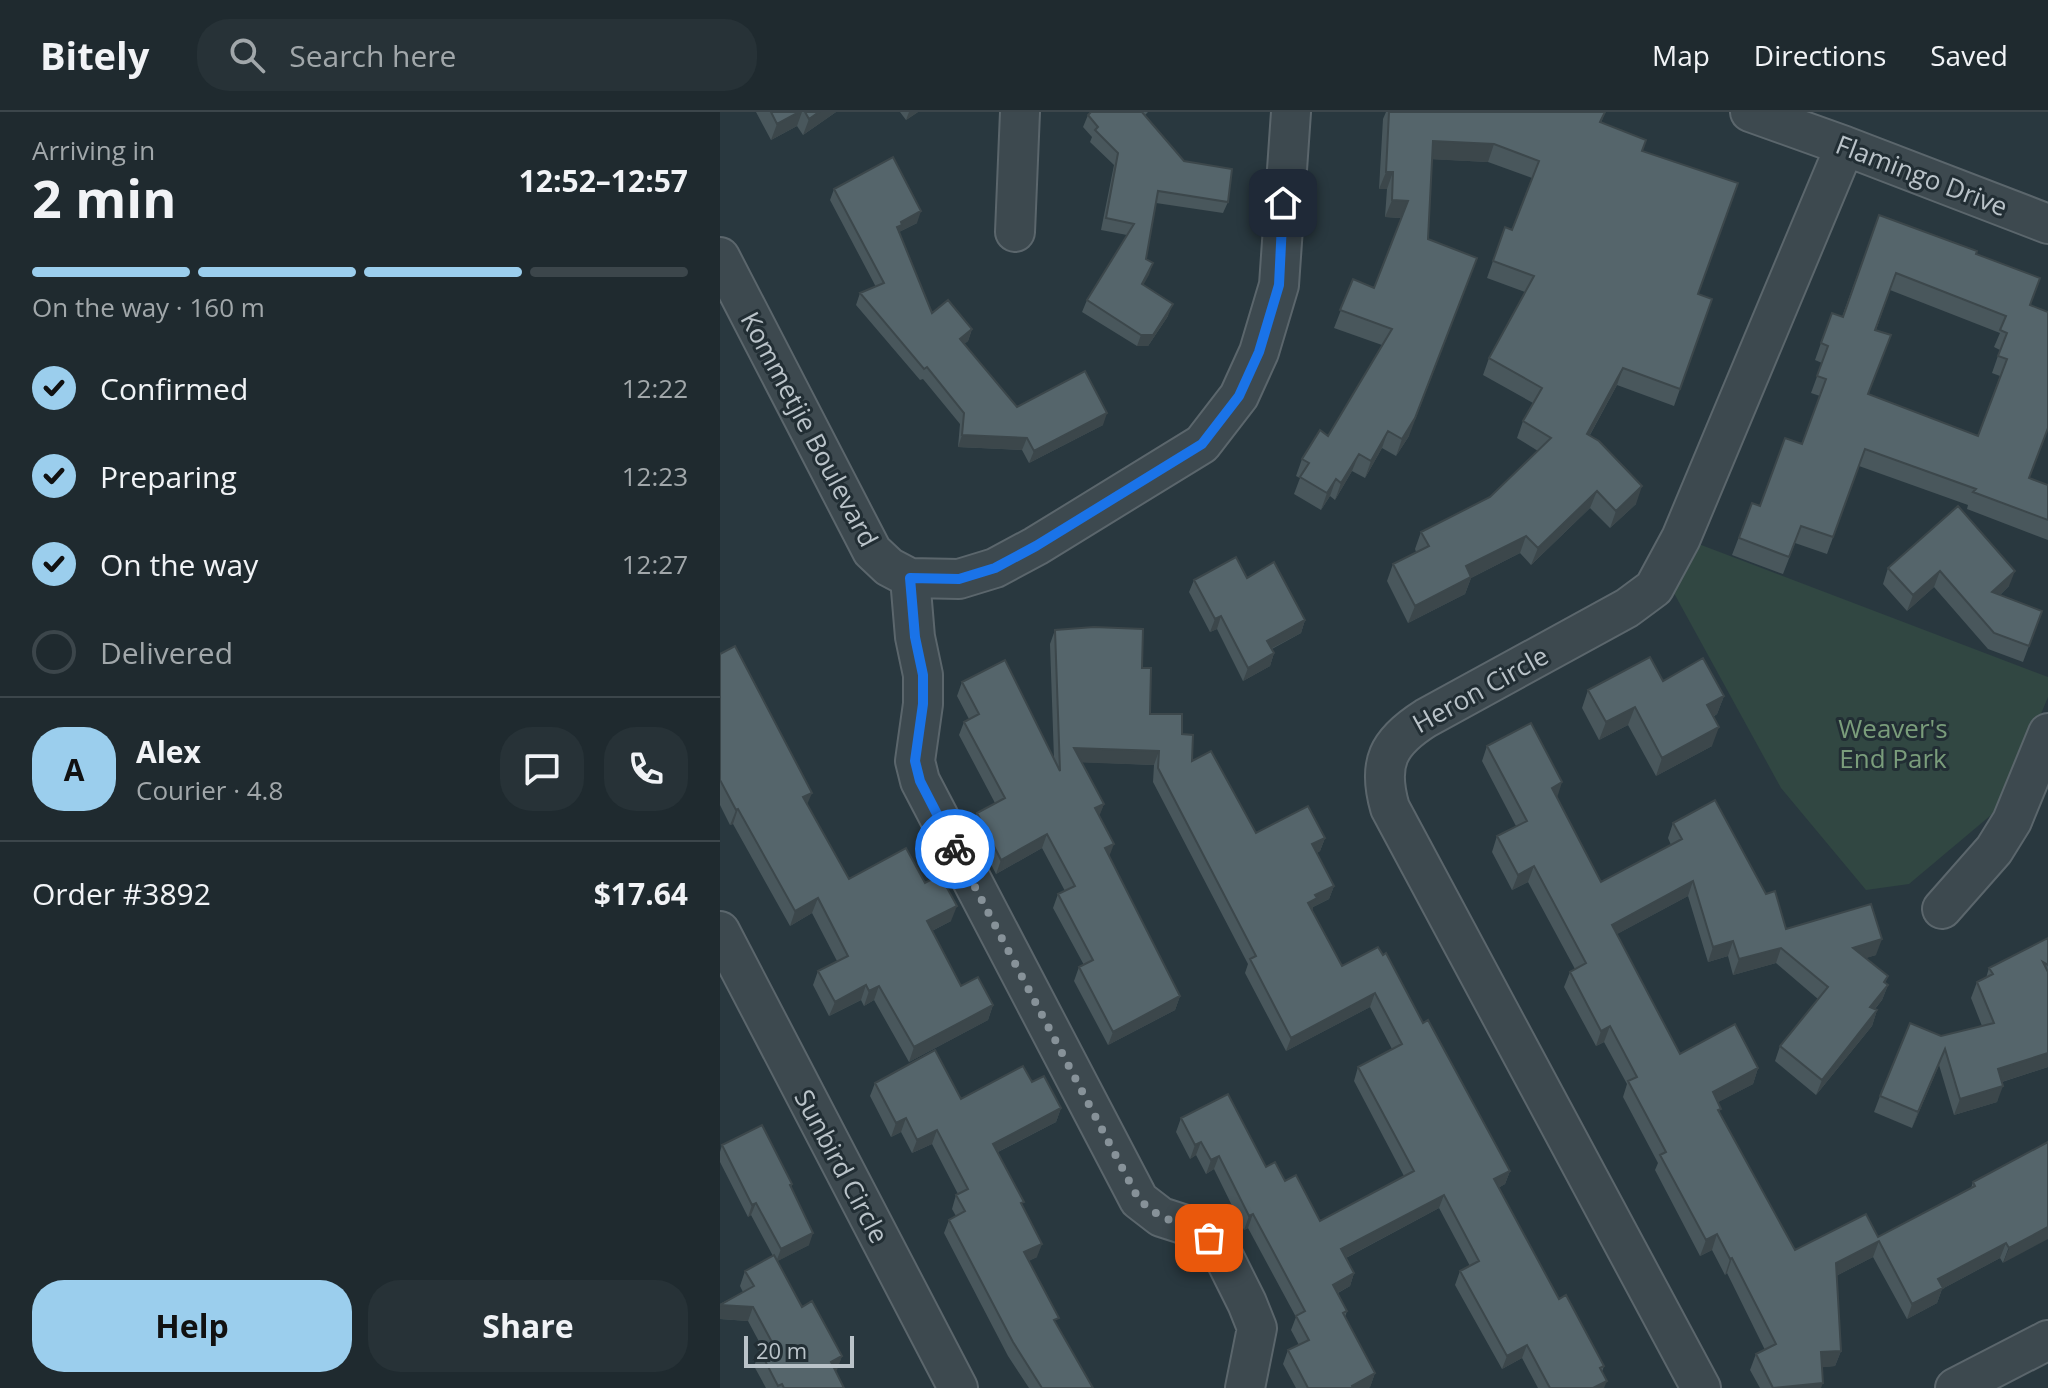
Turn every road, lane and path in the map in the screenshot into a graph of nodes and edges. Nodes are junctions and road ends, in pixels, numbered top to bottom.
1 (1020, 112) edge
2 (1291, 112) edge
3 (1750, 112) edge
4 (1845, 146) junction
5 (2048, 224) edge
6 (1015, 232) dead end
7 (720, 257) edge
8 (910, 578) junction
9 (2048, 733) edge
10 (1942, 909) dead end
11 (725, 951) edge
12 (2048, 1340) edge
13 (958, 1388) edge
14 (1245, 1388) edge
15 (1701, 1388) edge
16 (1955, 1388) edge

1 - 6 street
2 - 8 street
3 - 4 street, Flamingo Drive
4 - 5 street, Flamingo Drive
4 - 15 street, Heron Circle
7 - 8 street, Kommetjie Boulevard
8 - 14 street
9 - 10 street
11 - 13 street, Sunbird Circle
12 - 16 street

